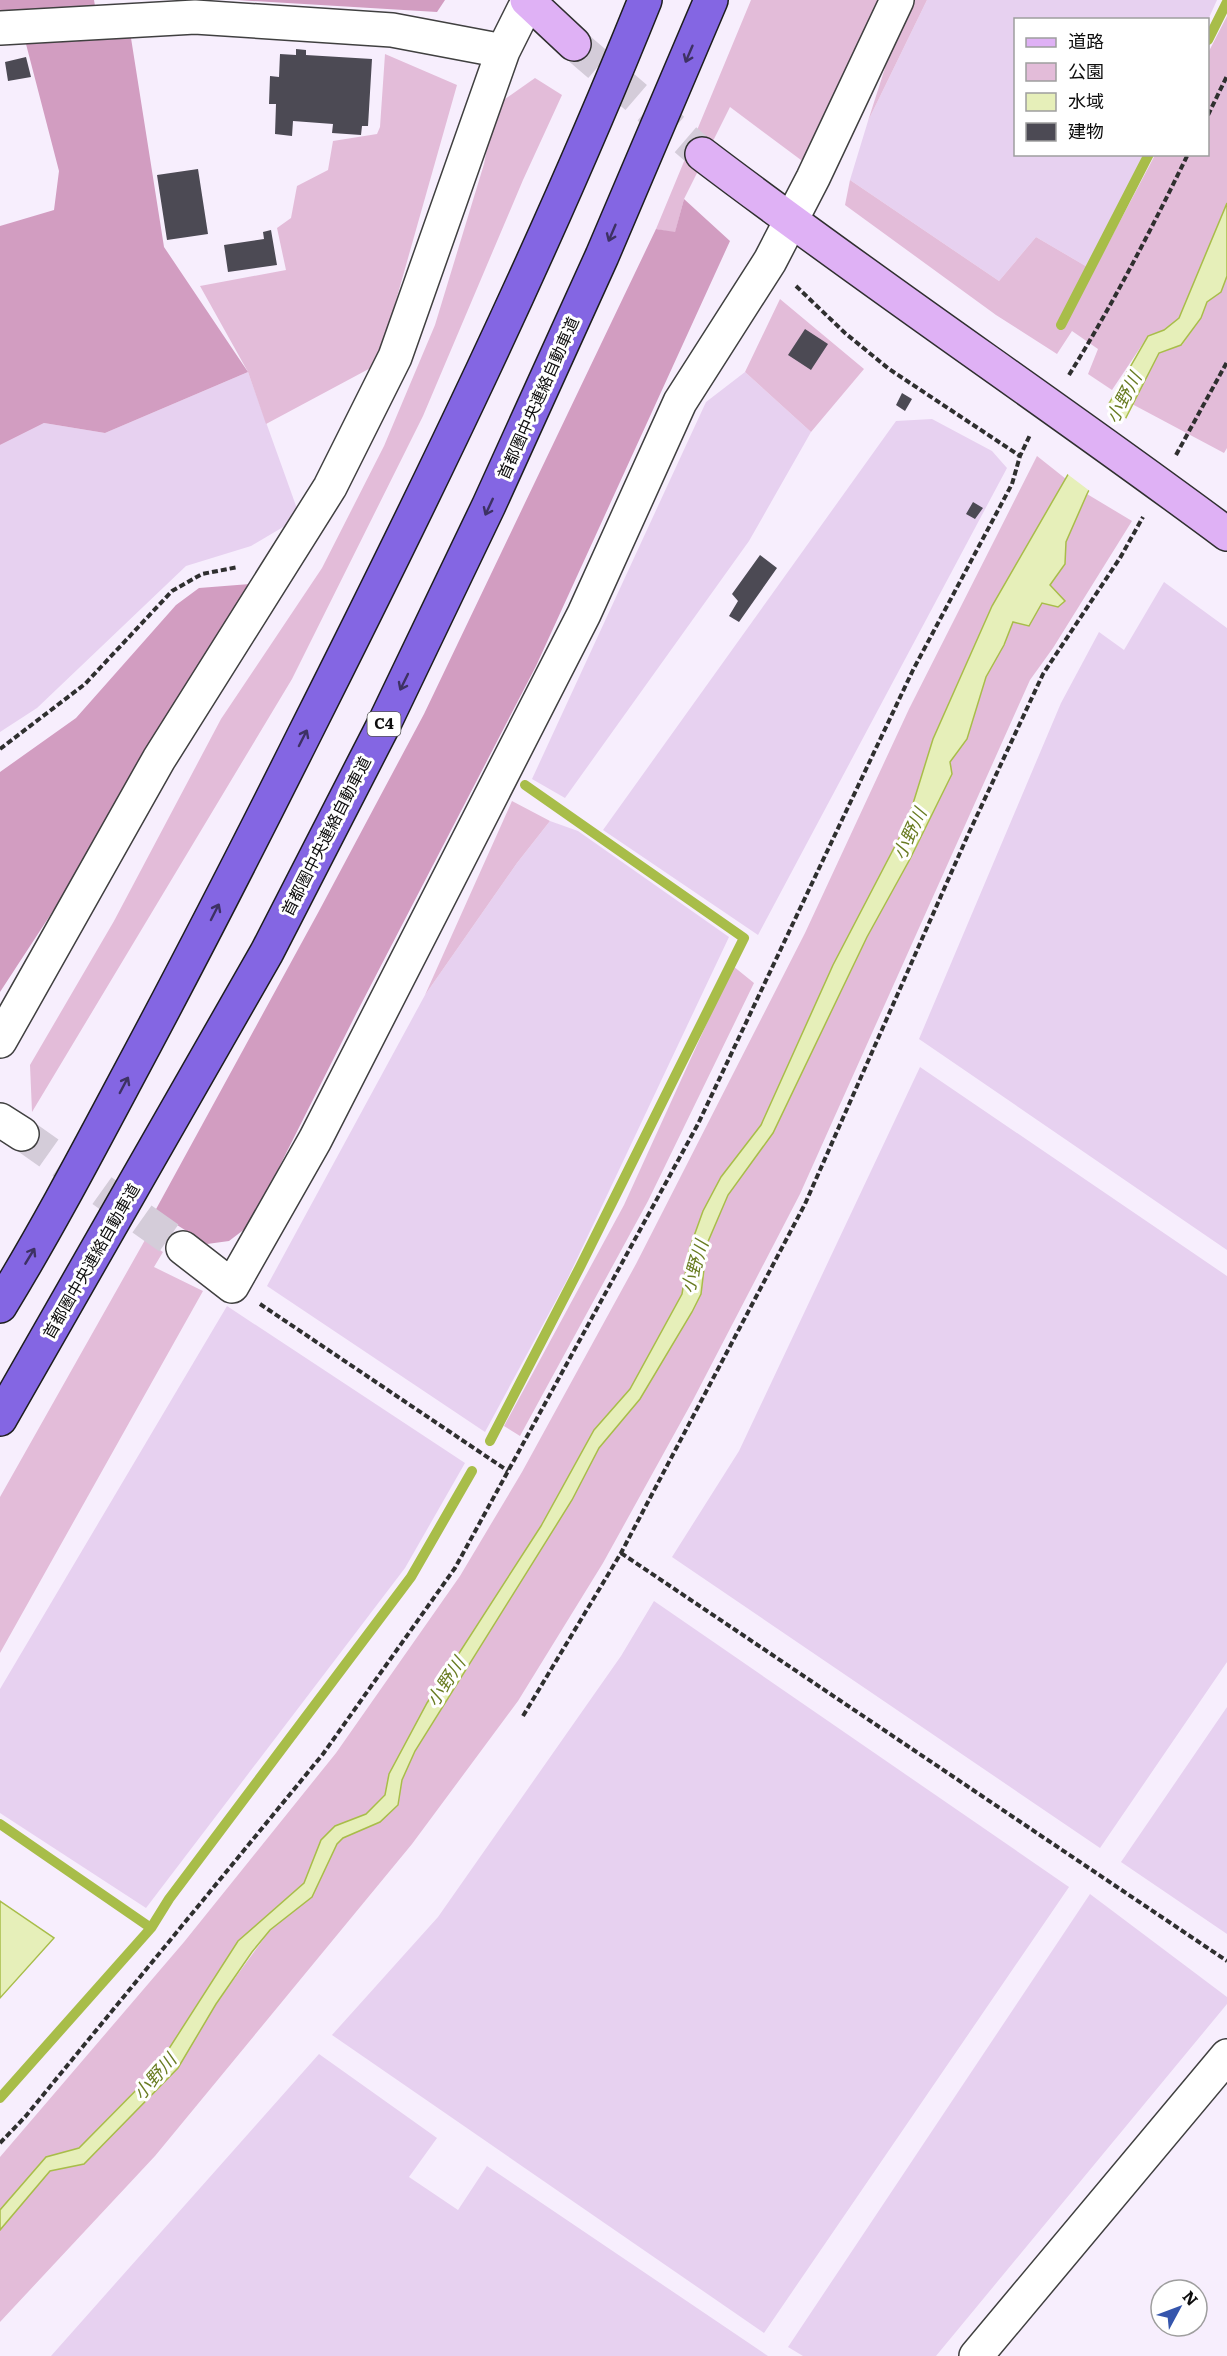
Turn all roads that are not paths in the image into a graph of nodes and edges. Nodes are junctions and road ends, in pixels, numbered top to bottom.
1 (645, 0) edge
2 (711, 0) edge
3 (897, 0) edge
4 (528, 1) edge
5 (0, 28) edge
6 (574, 44) tunnel mouth
7 (503, 51) junction
8 (702, 154) tunnel mouth
9 (791, 221) junction
10 (1227, 534) edge
11 (0, 1041) edge
12 (183, 1248) tunnel mouth
13 (0, 1306) edge
14 (0, 1419) edge
15 (1227, 2056) edge
16 (976, 2356) edge

13 -> 1 highway
2 -> 14 highway, 首都圏中央連絡自動車道 / C4
3 - 9 street
4 - 6 street
4 - 7 street
5 - 7 street
7 - 11 street
8 - 9 street
9 - 10 street
9 - 12 street
15 - 16 street

